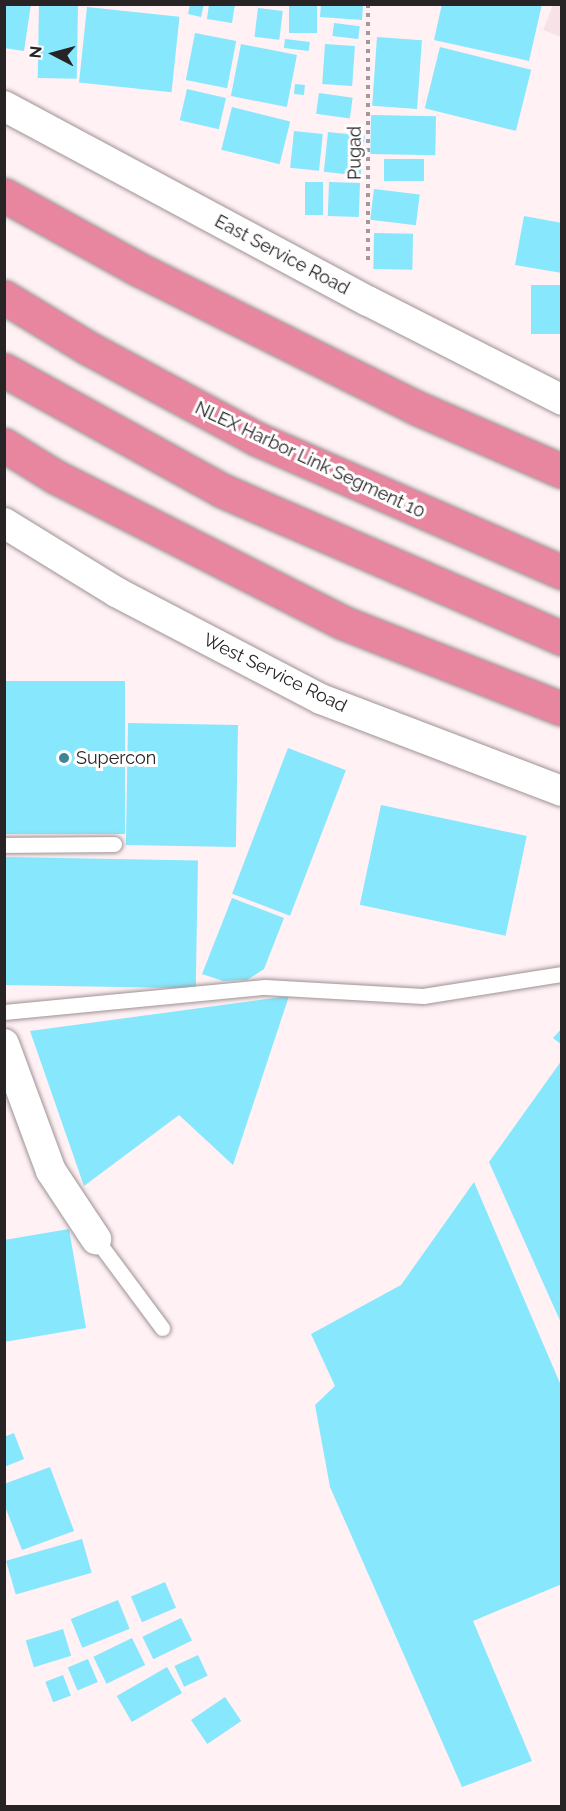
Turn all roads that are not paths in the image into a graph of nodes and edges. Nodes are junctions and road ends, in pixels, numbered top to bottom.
1 (4, 106) edge
2 (4, 195) edge
3 (4, 297) edge
4 (4, 370) edge
5 (561, 400) edge
6 (4, 446) edge
7 (561, 471) edge
8 (4, 523) edge
9 (561, 572) edge
10 (561, 638) edge
11 (561, 709) edge
12 (561, 791) edge
13 (114, 844) dead end
14 (4, 845) edge
15 (561, 974) edge
16 (4, 1012) edge
17 (4, 1044) edge
18 (96, 1239) joint
19 (162, 1328) dead end

1 - 5 street, East Service Road
2 - 7 highway
3 - 9 highway, NLEX Harbor Link Segment 10
4 - 10 highway
6 - 11 highway
8 - 12 street, West Service Road
13 - 14 lane
15 - 16 lane
17 - 18 street
18 - 19 lane

